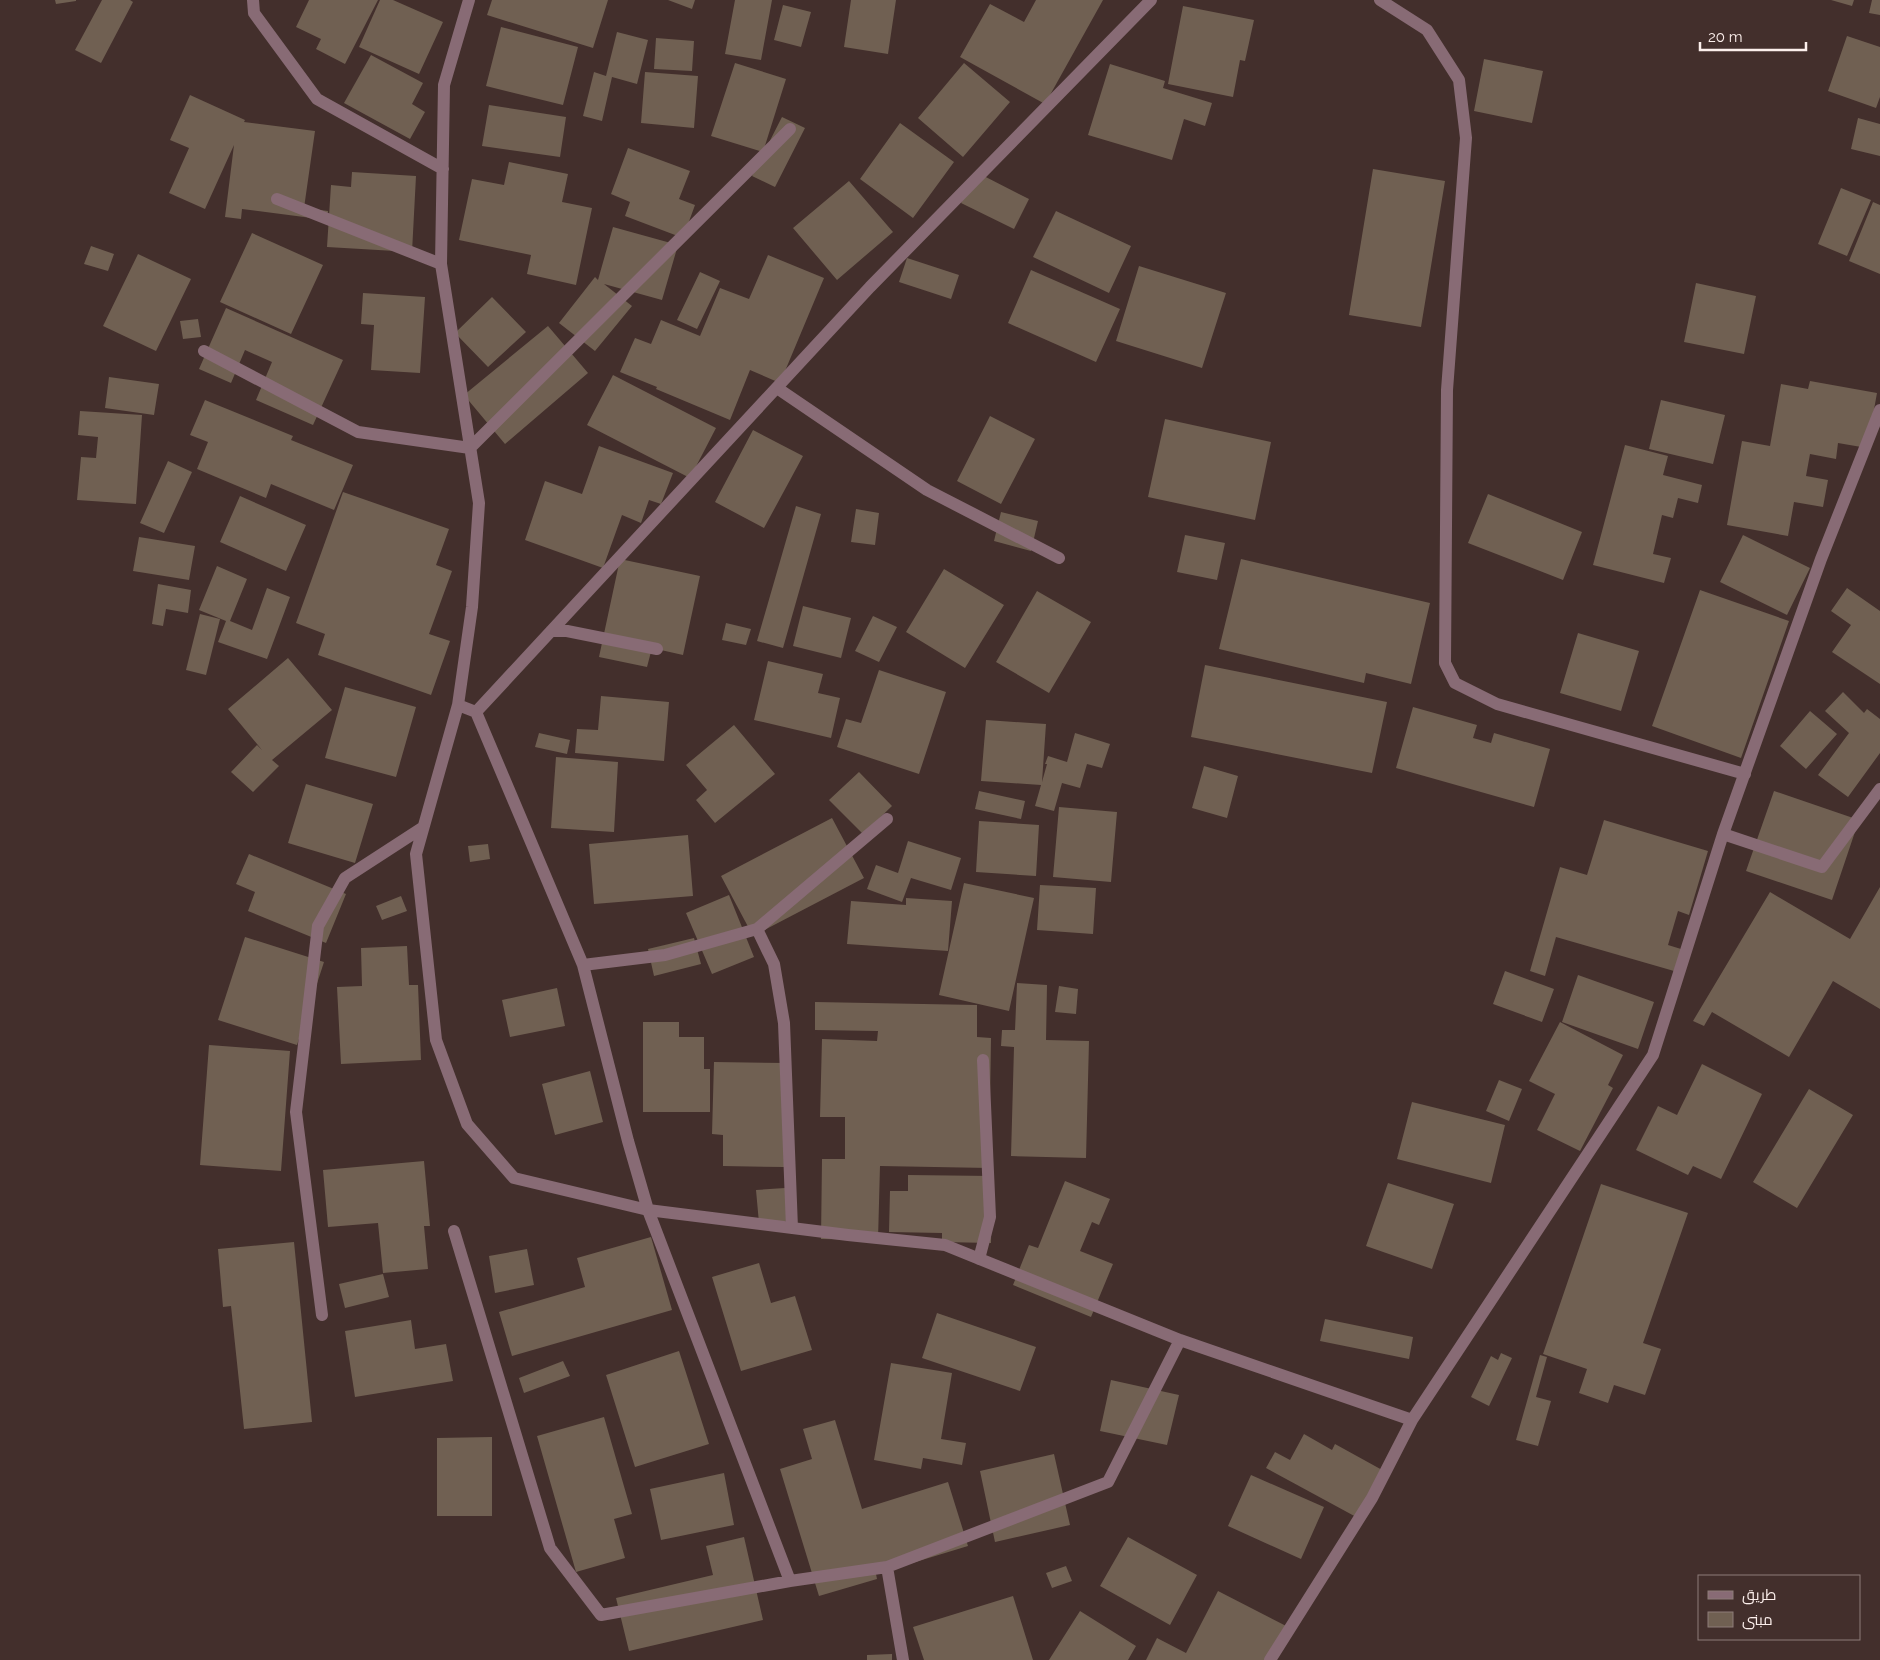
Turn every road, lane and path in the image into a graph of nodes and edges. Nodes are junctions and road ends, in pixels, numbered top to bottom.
1 (253, 0) edge
2 (469, 0) edge
3 (1151, 0) edge
4 (1380, 0) edge
5 (790, 128) dead end
6 (443, 169) junction
7 (277, 199) dead end
8 (441, 264) junction
9 (204, 350) dead end
10 (777, 388) junction
11 (1880, 410) edge
12 (470, 448) junction
13 (1059, 558) dead end
14 (551, 631) junction
15 (657, 649) dead end
16 (458, 705) junction
17 (476, 712) junction
18 (1745, 774) junction
19 (1880, 789) edge
20 (888, 819) dead end
21 (422, 828) junction
22 (1723, 834) junction
23 (757, 929) junction
24 (583, 965) junction
25 (983, 1060) dead end
26 (648, 1210) junction
27 (792, 1228) junction
28 (454, 1231) dead end
29 (979, 1259) junction
30 (322, 1315) dead end
31 (1180, 1340) junction
32 (1412, 1420) junction
33 (887, 1567) junction
34 (790, 1581) junction
35 (903, 1660) edge
36 (1270, 1660) edge

1 - 6 street
2 - 6 street
3 - 10 street
4 - 18 street
5 - 12 street
6 - 8 street
7 - 8 street
8 - 12 street
9 - 12 street
10 - 13 street
10 - 14 street
11 - 18 street
12 - 16 street
14 - 15 street
14 - 17 street
16 - 17 street
16 - 21 street
17 - 24 street
18 - 22 street
19 - 22 street
20 - 23 street
21 - 26 street
21 - 30 street
22 - 32 street
23 - 24 street
23 - 27 street
24 - 26 street
25 - 29 street
26 - 27 street
26 - 34 street
27 - 29 street
28 - 34 street
29 - 31 street
31 - 32 street
31 - 33 street
32 - 36 street
33 - 34 street
33 - 35 street

